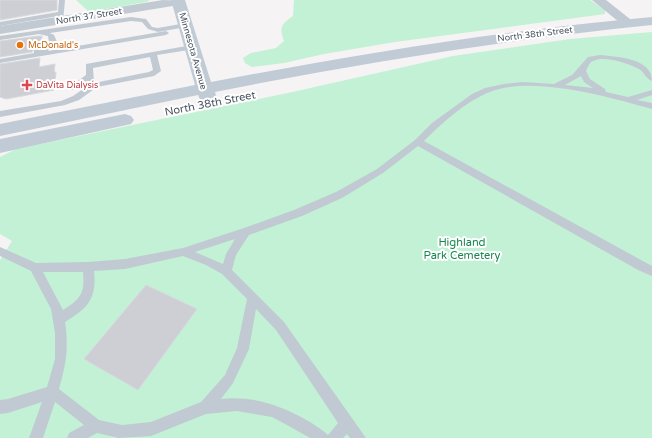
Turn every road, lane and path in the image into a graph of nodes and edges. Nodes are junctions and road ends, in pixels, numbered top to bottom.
1 (62, 0) edge
2 (598, 0) edge
3 (178, 1) edge
4 (61, 18) junction
5 (652, 21) edge
6 (629, 23) junction
7 (6, 26) edge
8 (186, 27) junction
9 (0, 39) edge
10 (192, 47) junction
11 (153, 54) junction
12 (0, 60) edge
13 (582, 71) junction
14 (89, 76) junction
15 (652, 78) edge
16 (555, 86) junction
17 (90, 88) junction
18 (652, 92) edge
19 (605, 94) junction
20 (207, 96) junction
21 (629, 99) junction
22 (52, 105) junction
23 (652, 106) edge
24 (0, 114) edge
25 (0, 130) edge
26 (418, 142) junction
27 (0, 146) edge
28 (245, 232) junction
29 (0, 251) edge
30 (183, 252) junction
31 (35, 268) junction
32 (88, 268) junction
33 (226, 271) junction
34 (652, 272) edge
35 (253, 297) junction
36 (59, 319) junction
37 (52, 392) junction
38 (0, 407) edge
39 (206, 407) junction
40 (347, 424) junction
41 (96, 426) junction
42 (36, 438) edge
43 (74, 438) edge
44 (322, 438) edge
45 (333, 438) edge
46 (359, 438) edge

1 - 4 lane
2 - 6 street
3 - 4 street, North 37 Street
3 - 8 main road, Minnesota Avenue
4 - 7 street, North 37 Street
5 - 6 main road, North 38th Street
6 - 20 main road, North 38th Street
8 - 9 lane
8 - 10 main road, Minnesota Avenue
8 - 12 lane
9 - 12 lane
10 - 11 lane
10 - 20 main road, Minnesota Avenue
11 - 14 lane
11 - 17 lane
13 - 15 lane
13 - 16 lane
13 - 19 lane
14 - 17 lane
14 - 22 lane
16 - 19 lane
16 - 26 lane
17 - 22 lane
18 - 21 lane
19 - 21 lane
20 - 25 main road, North 38th Street
20 - 27 main road, North 38th Street
21 - 23 lane
22 - 24 lane
26 - 28 lane
26 - 34 lane
28 - 30 lane
28 - 33 lane
29 - 31 lane
30 - 32 lane
30 - 33 lane
31 - 32 lane
31 - 36 lane
32 - 36 lane
33 - 35 lane
35 - 39 lane
35 - 40 lane
36 - 37 lane
37 - 38 lane
37 - 41 lane
37 - 42 lane
39 - 41 lane
39 - 44 lane
40 - 45 lane
40 - 46 lane
41 - 43 lane

